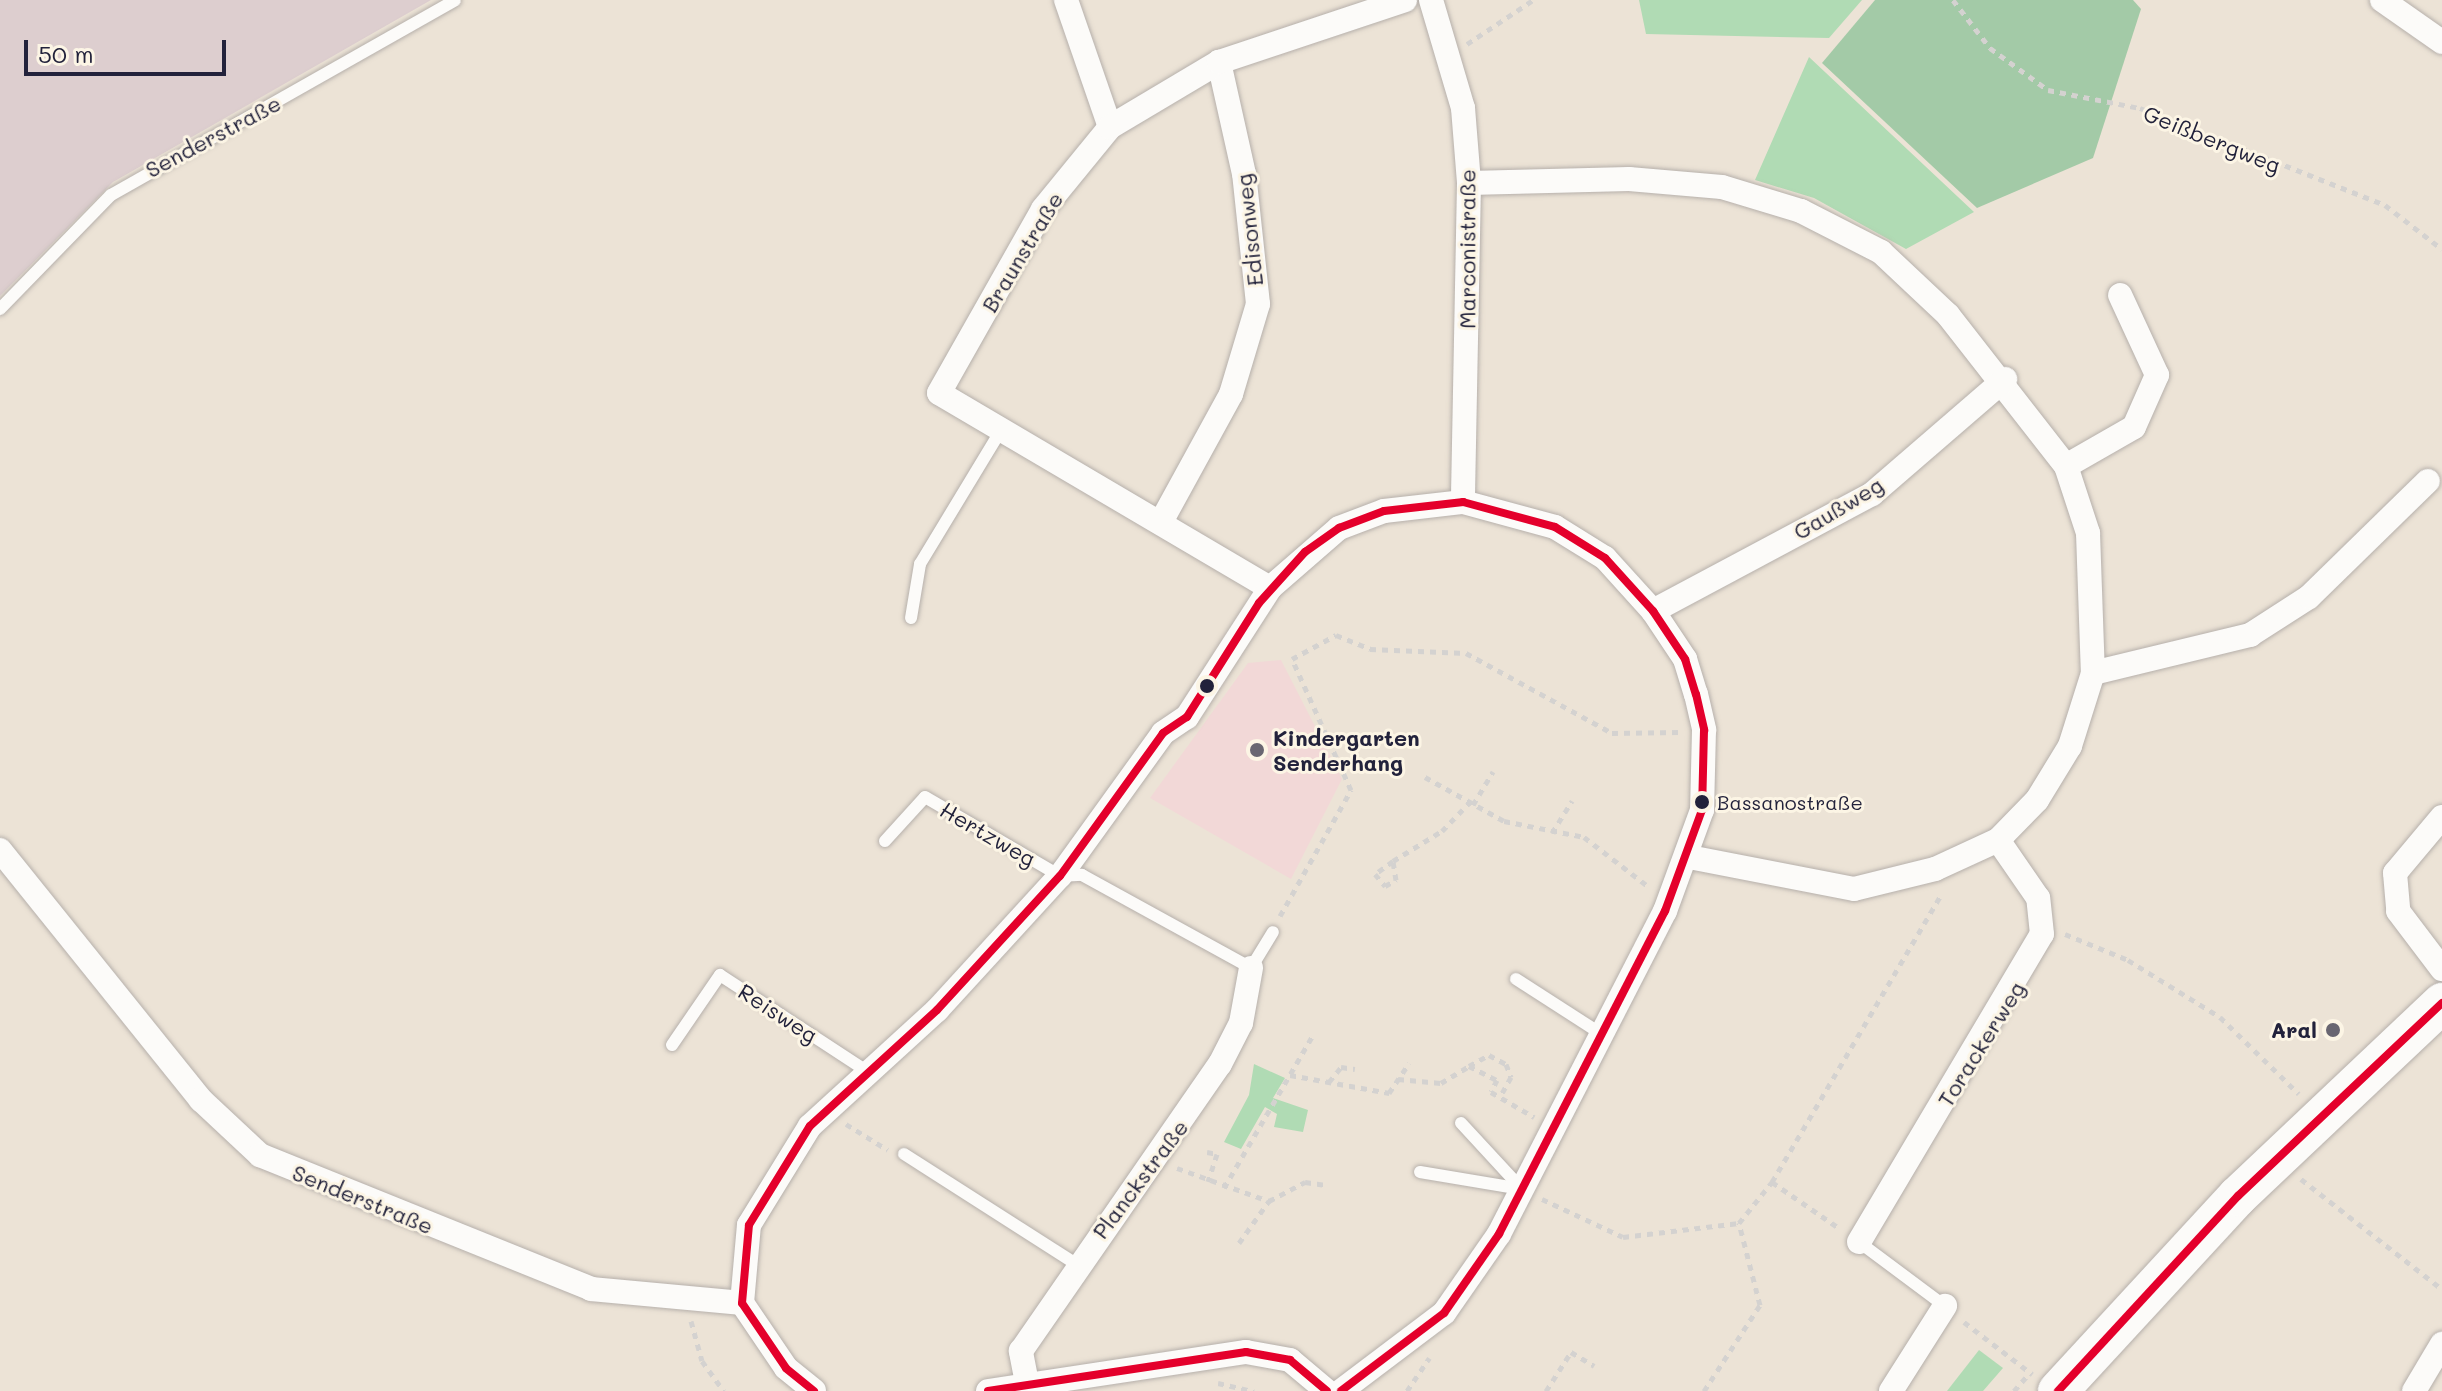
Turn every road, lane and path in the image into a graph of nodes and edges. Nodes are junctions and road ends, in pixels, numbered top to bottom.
1 (455, 0) edge
2 (1066, 0) edge
3 (1405, 0) edge
4 (1431, 0) edge
5 (1533, 0) edge
6 (1953, 0) edge
7 (2382, 0) edge
8 (2442, 42) edge
9 (1451, 54) junction
10 (1219, 62) junction
11 (1110, 127) junction
12 (1469, 183) junction
13 (2442, 249) edge
14 (2120, 295) dead end
15 (0, 309) edge
16 (2005, 379) junction
17 (1001, 430) junction
18 (2066, 466) junction
19 (2428, 481) dead end
20 (1463, 502) junction
21 (1161, 522) junction
22 (1270, 588) junction
23 (1653, 611) junction
24 (911, 618) dead end
25 (2093, 673) junction
26 (1704, 730) junction
27 (1493, 772) dead end
28 (1425, 777) dead end
29 (1572, 801) dead end
30 (1471, 804) junction
31 (2442, 817) edge
32 (1552, 833) junction
33 (1998, 840) junction
34 (885, 841) dead end
35 (0, 850) edge
36 (1689, 857) junction
37 (1393, 861) junction
38 (1935, 869) junction
39 (1060, 876) junction
40 (1669, 903) junction
41 (1273, 932) joint
42 (2042, 934) junction
43 (1251, 968) junction
44 (2442, 969) edge
45 (1516, 979) dead end
46 (2442, 1003) edge
47 (1313, 1035) dead end
48 (1603, 1035) junction
49 (672, 1045) dead end
50 (1409, 1063) dead end
51 (1469, 1066) junction
52 (1355, 1069) dead end
53 (868, 1072) junction
54 (1290, 1075) junction
55 (1398, 1079) junction
56 (1329, 1082) junction
57 (2299, 1094) dead end
58 (1500, 1097) junction
59 (825, 1111) junction
60 (1461, 1123) dead end
61 (1549, 1126) junction
62 (1207, 1152) dead end
63 (904, 1154) joint
64 (2276, 1159) junction
65 (1153, 1166) junction
66 (1420, 1172) dead end
67 (1208, 1182) junction
68 (1772, 1182) junction
69 (1326, 1185) dead end
70 (1224, 1188) junction
71 (1522, 1189) junction
72 (1269, 1201) junction
73 (1556, 1206) dead end
74 (1739, 1223) junction
75 (1859, 1242) junction
76 (1239, 1243) dead end
77 (1076, 1264) junction
78 (2442, 1289) edge
79 (689, 1298) junction
80 (742, 1303) junction
81 (1945, 1306) junction
82 (2442, 1344) edge
83 (1594, 1366) dead end
84 (2044, 1382) edge
85 (1027, 1383) junction
86 (1207, 1385) dead end
87 (724, 1391) edge
88 (814, 1391) edge
89 (988, 1391) edge
90 (1254, 1391) edge
91 (1327, 1391) edge
92 (1341, 1391) edge
93 (1546, 1391) edge
94 (1704, 1391) edge
95 (1891, 1391) edge
96 (2414, 1391) edge

1 - 15 lane, Senderstraße
2 - 11 street
3 - 10 street, Braunstraße
4 - 9 street, Marconistraße
5 - 9 path
6 - 13 path, Geißbergweg
7 - 8 street
9 - 12 street, Marconistraße
10 - 11 street, Braunstraße
10 - 21 street, Edisonweg
11 - 17 street, Braunstraße
12 - 16 street
12 - 20 street, Marconistraße
14 - 18 street
16 - 18 street
16 - 23 street, Gaußweg
17 - 21 street
17 - 24 lane
18 - 25 street
19 - 25 street
20 - 22 street
20 - 23 street
21 - 22 street
22 - 39 street
23 - 26 street
25 - 33 street
26 - 36 street
26 - 41 path
27 - 30 path
28 - 30 path
29 - 32 path
30 - 32 path
30 - 37 path
31 - 44 street
32 - 40 path
33 - 38 street
33 - 42 street
34 - 39 lane, Hertzweg
35 - 79 street, Senderstraße
36 - 38 street
36 - 40 street
37 - 37 path
38 - 68 path
39 - 43 lane
39 - 53 street
40 - 48 street
41 - 43 lane
42 - 57 path
42 - 75 street, Torackerweg
43 - 65 street, Planckstraße
45 - 48 lane
46 - 64 main road
47 - 54 path
48 - 61 street
49 - 53 lane, Reisweg
50 - 55 path
51 - 55 path
51 - 58 path
51 - 58 path
52 - 56 path
53 - 59 street
54 - 56 path
54 - 70 path
55 - 56 path
58 - 61 path
59 - 63 path
59 - 80 street
60 - 71 lane
61 - 71 street
62 - 67 path
63 - 77 lane
64 - 78 path
64 - 84 main road
65 - 67 path
65 - 77 street, Planckstraße
66 - 71 lane
67 - 70 path
68 - 74 path
68 - 75 path
69 - 72 path
70 - 72 path
71 - 92 street
72 - 76 path
73 - 74 path
74 - 94 path
75 - 81 lane
77 - 85 street, Planckstraße
79 - 80 street, Senderstraße
79 - 87 path
80 - 88 street
81 - 84 path
81 - 95 street
82 - 96 street
83 - 93 path
85 - 89 street
85 - 91 street
86 - 90 path

